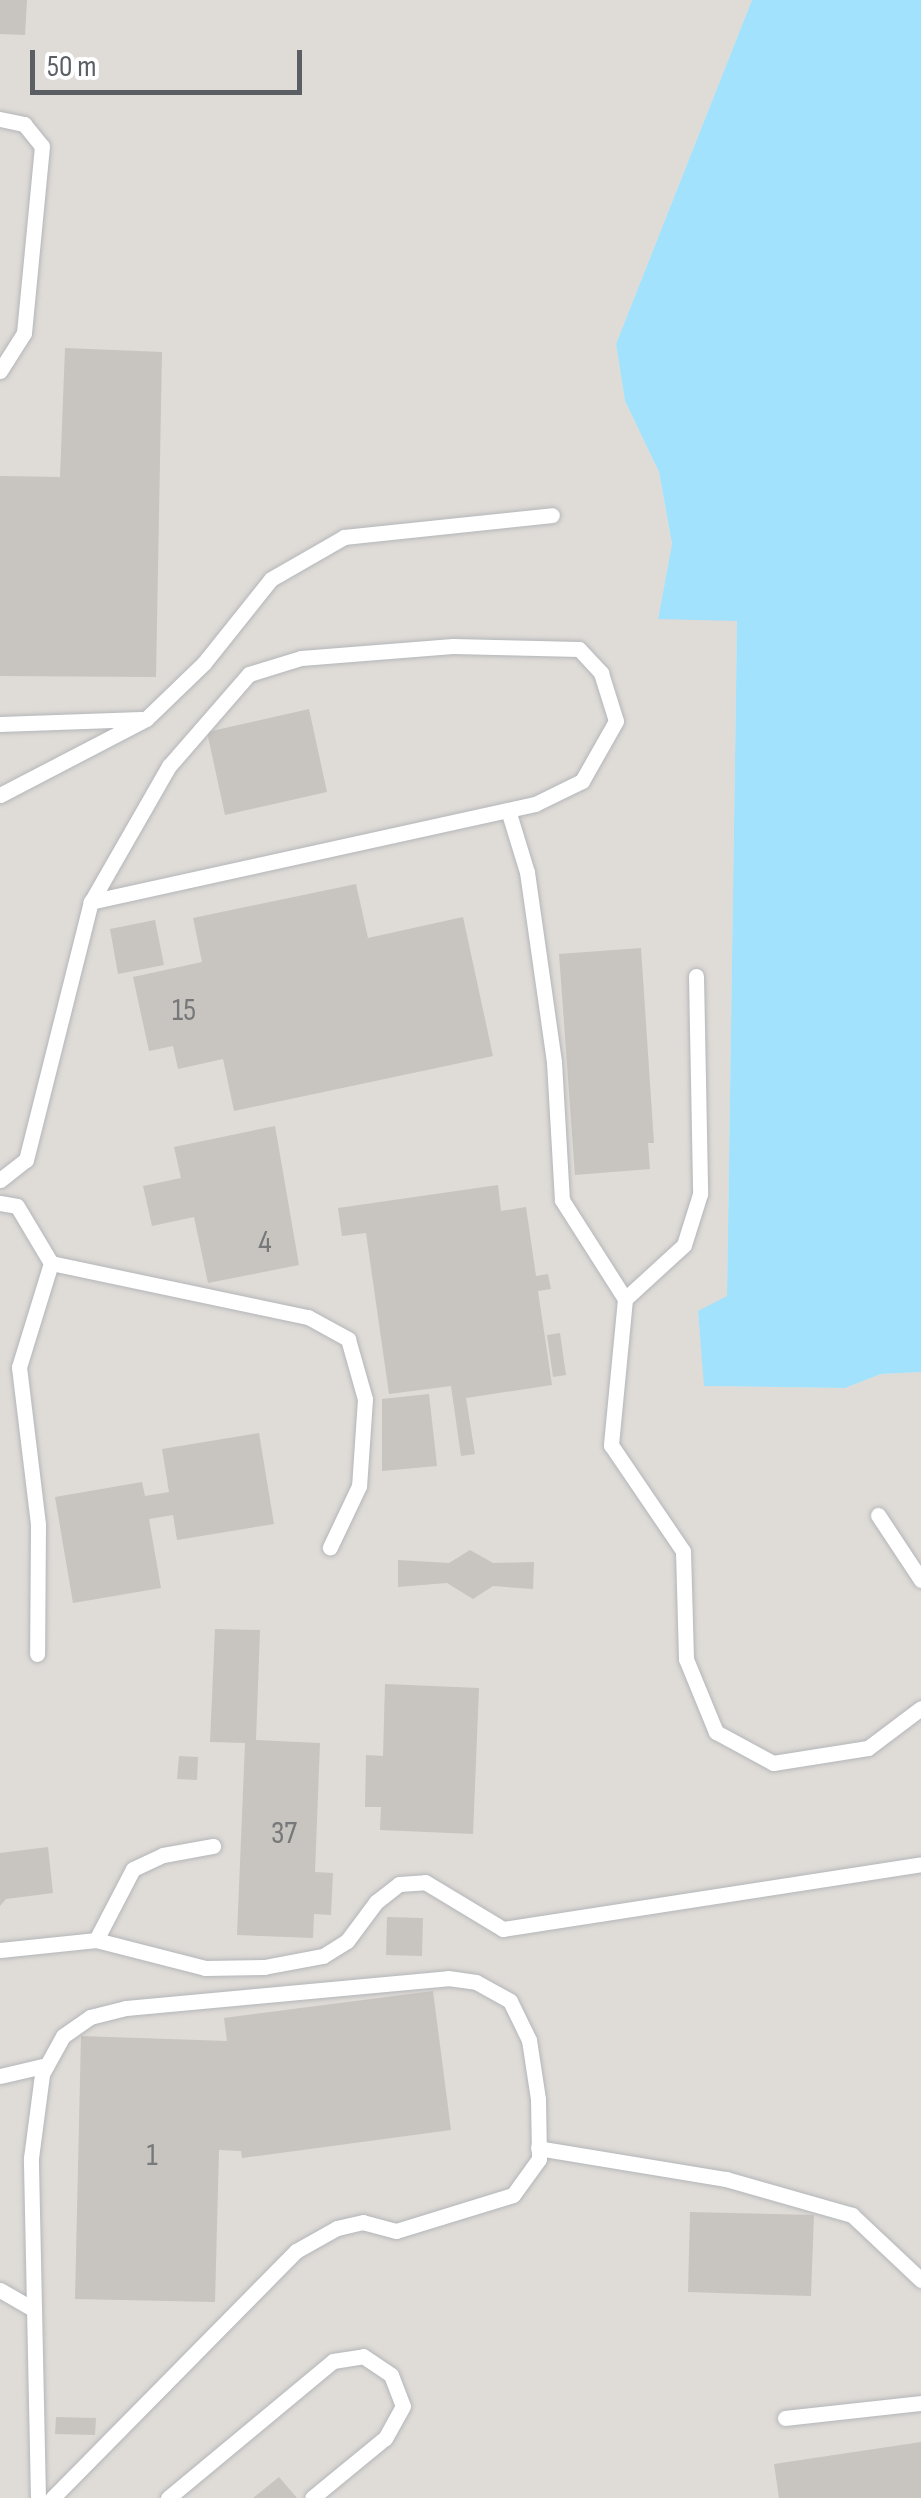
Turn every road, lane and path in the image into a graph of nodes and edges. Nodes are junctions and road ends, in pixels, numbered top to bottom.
1 (0, 119) edge
2 (0, 371) edge
3 (552, 515) dead end
4 (146, 719) junction
5 (0, 724) edge
6 (0, 795) edge
7 (508, 810) junction
8 (91, 902) junction
9 (696, 976) dead end
10 (0, 1180) edge
11 (0, 1202) edge
12 (51, 1263) junction
13 (625, 1299) junction
14 (878, 1515) dead end
15 (330, 1546) dead end
16 (921, 1580) edge
17 (37, 1654) dead end
18 (921, 1708) edge
19 (213, 1846) dead end
20 (921, 1864) edge
21 (96, 1940) junction
22 (0, 1950) edge
23 (46, 2065) junction
24 (0, 2076) edge
25 (538, 2148) junction
26 (921, 2280) edge
27 (0, 2290) edge
28 (34, 2310) junction
29 (921, 2403) edge
30 (785, 2418) dead end
31 (38, 2498) edge
32 (52, 2498) edge
33 (168, 2498) edge
34 (312, 2498) edge

1 - 2 lane
3 - 4 lane
4 - 5 lane
4 - 6 lane
7 - 8 lane
7 - 8 lane
7 - 13 lane
8 - 10 lane
9 - 13 lane
11 - 12 lane
12 - 15 lane
12 - 17 lane
13 - 18 lane
14 - 16 lane
19 - 21 lane
20 - 21 lane
21 - 22 lane
23 - 24 lane
23 - 25 lane
23 - 28 lane
25 - 26 lane
25 - 32 lane
27 - 28 lane
28 - 31 lane
29 - 30 lane
33 - 34 lane

